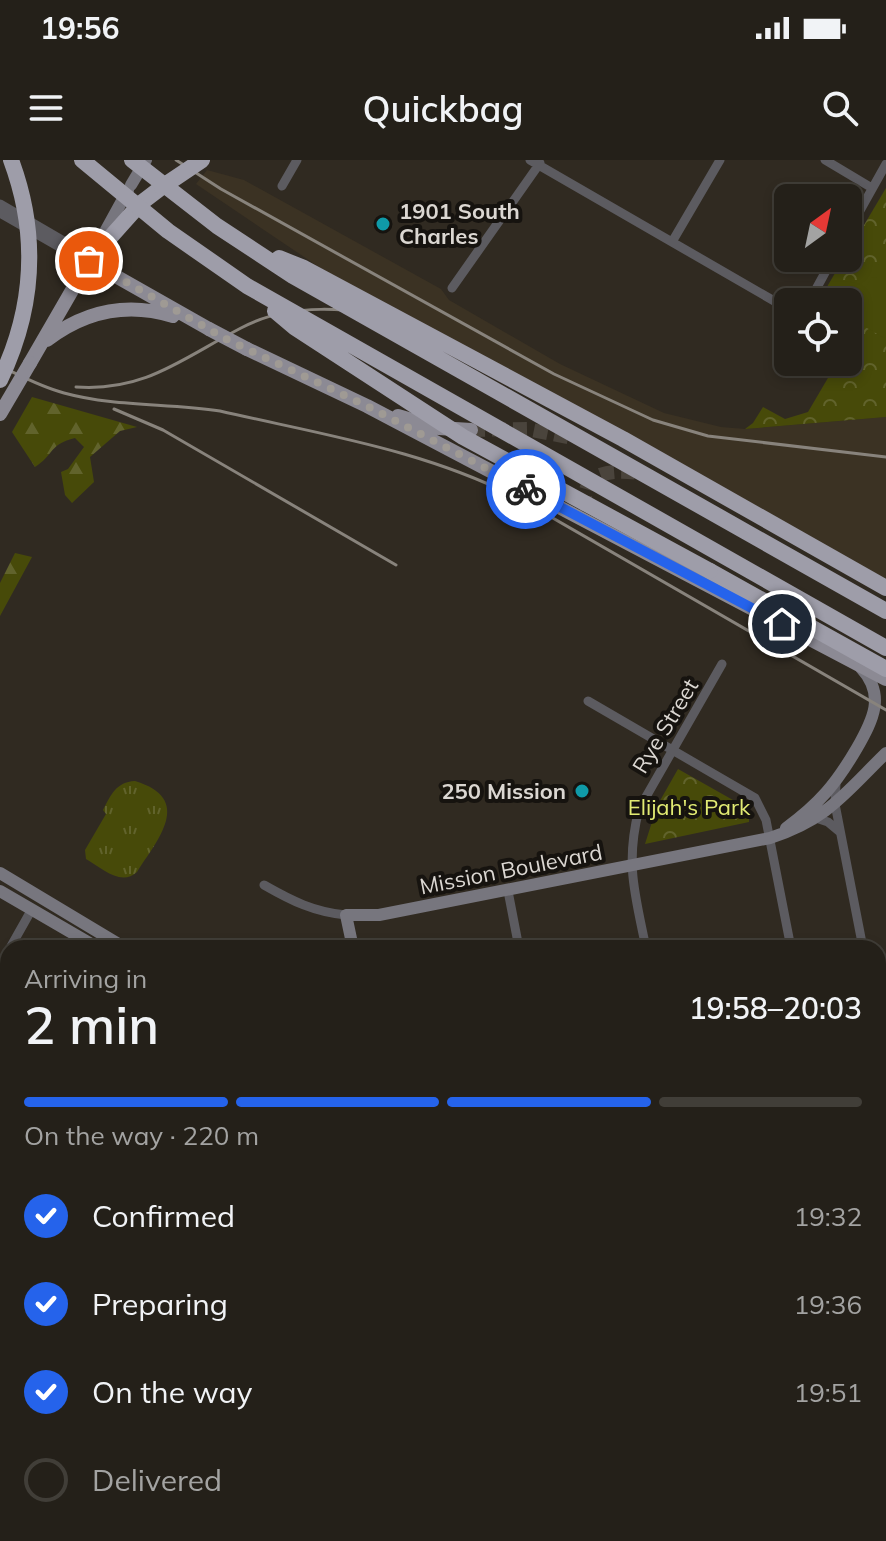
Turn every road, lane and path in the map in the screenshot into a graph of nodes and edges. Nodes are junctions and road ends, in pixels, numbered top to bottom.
1 (11, 160) edge
2 (82, 160) edge
3 (132, 160) edge
4 (146, 160) edge
5 (202, 160) edge
6 (297, 160) edge
7 (720, 160) edge
8 (825, 160) edge
9 (536, 162) edge
10 (886, 164) edge
11 (282, 186) dead end
12 (872, 188) junction
13 (0, 204) edge
14 (862, 206) edge
15 (0, 213) edge
16 (228, 229) dead end
17 (241, 242) junction
18 (672, 242) junction
19 (89, 261) junction
20 (133, 286) junction
21 (247, 286) junction
22 (452, 288) dead end
23 (774, 301) edge
24 (110, 310) junction
25 (209, 329) junction
26 (40, 345) junction
27 (0, 380) edge
28 (367, 406) junction
29 (0, 414) edge
30 (471, 430) tunnel mouth
31 (587, 510) dead end
32 (620, 537) junction
33 (886, 588) edge
34 (886, 611) edge
35 (886, 648) edge
36 (722, 664) dead end
37 (856, 664) junction
38 (886, 669) edge
39 (886, 679) edge
40 (588, 701) dead end
41 (672, 750) junction
42 (886, 753) edge
43 (836, 783) junction
44 (835, 804) junction
45 (816, 818) junction
46 (840, 832) junction
47 (770, 838) junction
48 (630, 867) junction
49 (0, 873) edge
50 (264, 885) dead end
51 (0, 891) edge
52 (508, 891) junction
53 (32, 909) junction
54 (346, 915) junction
55 (15, 940) edge
56 (84, 940) edge
57 (115, 940) edge
58 (351, 940) edge
59 (517, 940) edge
60 (644, 940) edge
61 (789, 940) edge
62 (861, 940) edge

1 - 27 highway, bridge
2 - 21 highway, bridge
3 - 16 street
3 - 17 highway, bridge
4 - 19 street, bridge
5 - 19 highway, bridge
6 - 11 street
7 - 18 street
8 - 12 street
9 - 18 street
9 - 22 street
10 - 12 street
12 - 14 street
13 - 19 street
15 - 19 street
17 - 33 highway, bridge
17 - 34 highway, bridge
18 - 23 street
19 - 20 main road
19 - 26 main road
20 - 24 main road
20 - 25 main road
21 - 35 highway, bridge
21 - 38 highway, bridge
24 - 25 main road
24 - 26 main road
25 - 28 main road, bridge
26 - 29 main road, bridge
28 - 30 main road
28 - 32 main road
31 - 32 main road
32 - 37 main road
36 - 41 street, Rye Street
37 - 39 main road
37 - 43 street, Mission Boulevard
40 - 41 street
41 - 47 street
41 - 48 street, Rye Street
42 - 44 street, Mission Boulevard
43 - 44 street
43 - 47 street, Mission Boulevard
44 - 45 street, Mission Boulevard
44 - 46 street
45 - 46 street
45 - 47 street, Mission Boulevard
46 - 62 street
47 - 48 street, Mission Boulevard
47 - 61 street
48 - 52 street, Mission Boulevard
48 - 60 street, Rye Street
49 - 57 street
50 - 54 street, Mission Boulevard
51 - 53 street
52 - 54 street, Mission Boulevard
52 - 59 street
53 - 55 street
53 - 56 street
54 - 58 street

